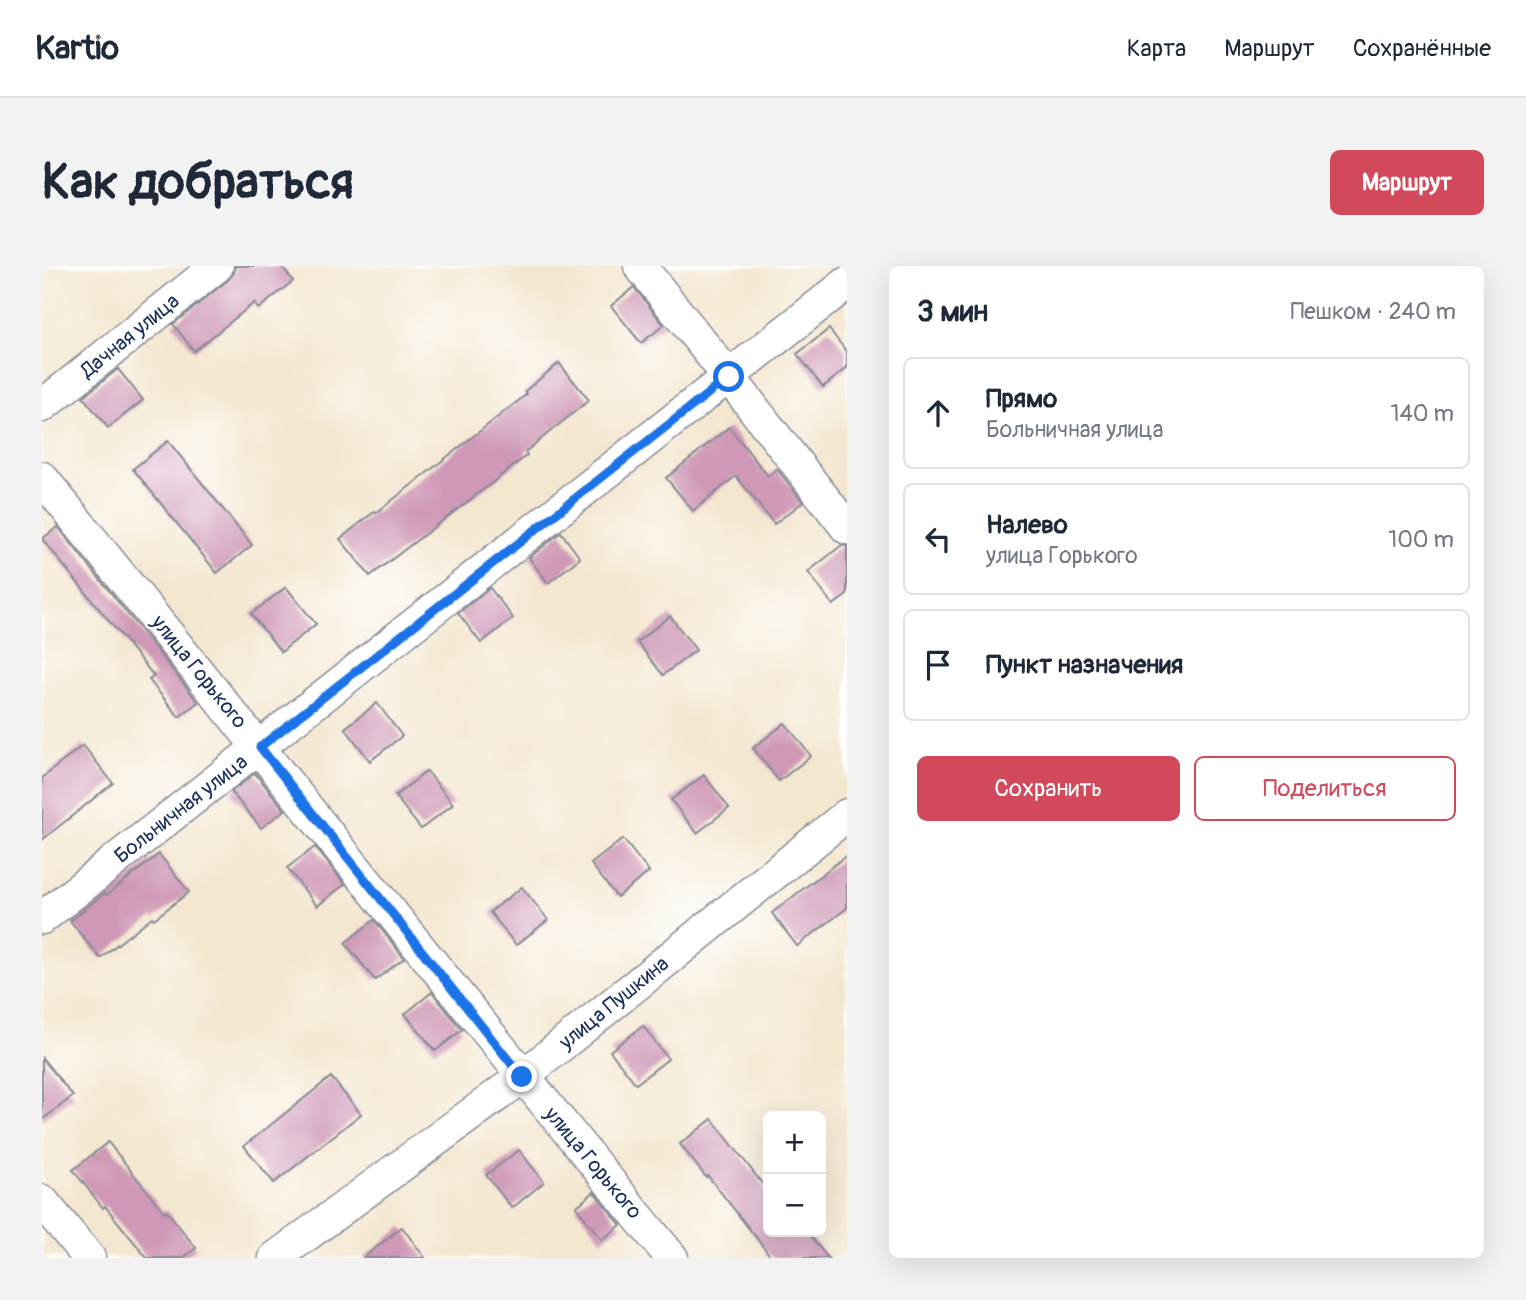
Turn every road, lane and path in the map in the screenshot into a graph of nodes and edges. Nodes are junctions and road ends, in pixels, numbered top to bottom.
1 (217, 266) edge
2 (640, 266) edge
3 (847, 283) edge
4 (729, 377) junction
5 (42, 406) edge
6 (42, 478) edge
7 (847, 528) edge
8 (260, 747) junction
9 (847, 815) edge
10 (42, 918) edge
11 (522, 1077) junction
12 (42, 1201) edge
13 (89, 1258) edge
14 (275, 1258) edge
15 (672, 1258) edge

1 - 5 street, Дачная улица
2 - 4 street
3 - 4 street, Больничная улица
4 - 7 street
4 - 8 street, Больничная улица
6 - 8 street, улица Горького
8 - 10 street, Больничная улица
8 - 11 street, улица Горького
9 - 11 street, улица Пушкина
11 - 14 street, улица Пушкина
11 - 15 street, улица Горького
12 - 13 street

